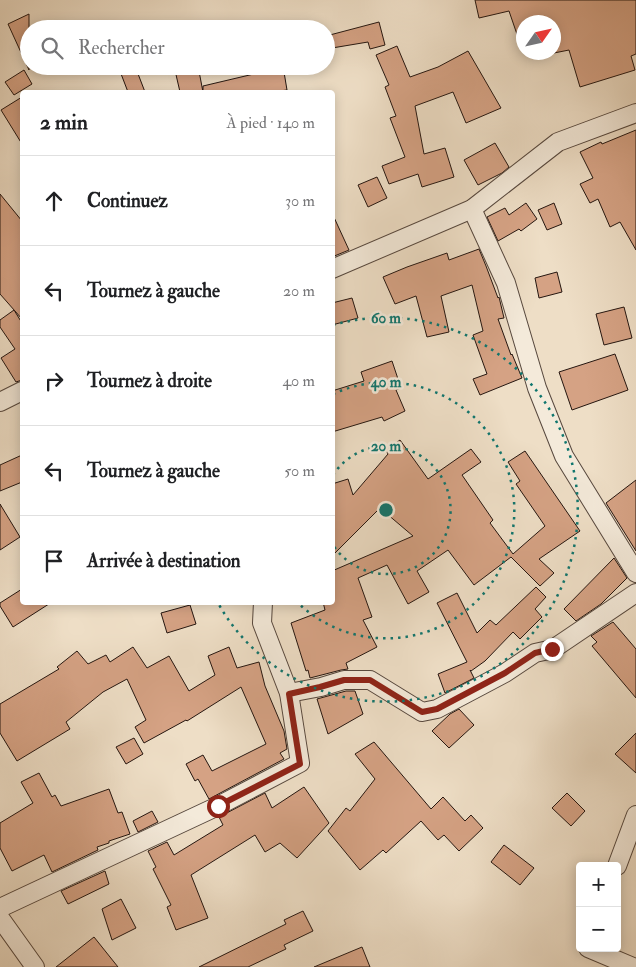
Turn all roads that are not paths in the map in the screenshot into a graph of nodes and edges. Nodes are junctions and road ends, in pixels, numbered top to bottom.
1 (636, 113) edge
2 (472, 209) junction
3 (335, 268) edge
4 (20, 392) edge
5 (0, 402) edge
6 (636, 573) edge
7 (636, 593) edge
8 (263, 605) edge
9 (289, 694) junction
10 (636, 815) edge
11 (618, 862) edge
12 (0, 908) edge
13 (0, 918) edge
14 (597, 952) edge
15 (35, 967) edge
16 (633, 967) edge

1 - 2 street
2 - 3 street
2 - 6 street
4 - 5 street
7 - 9 street
8 - 9 street
9 - 12 street
10 - 11 street
13 - 15 street
14 - 16 street

